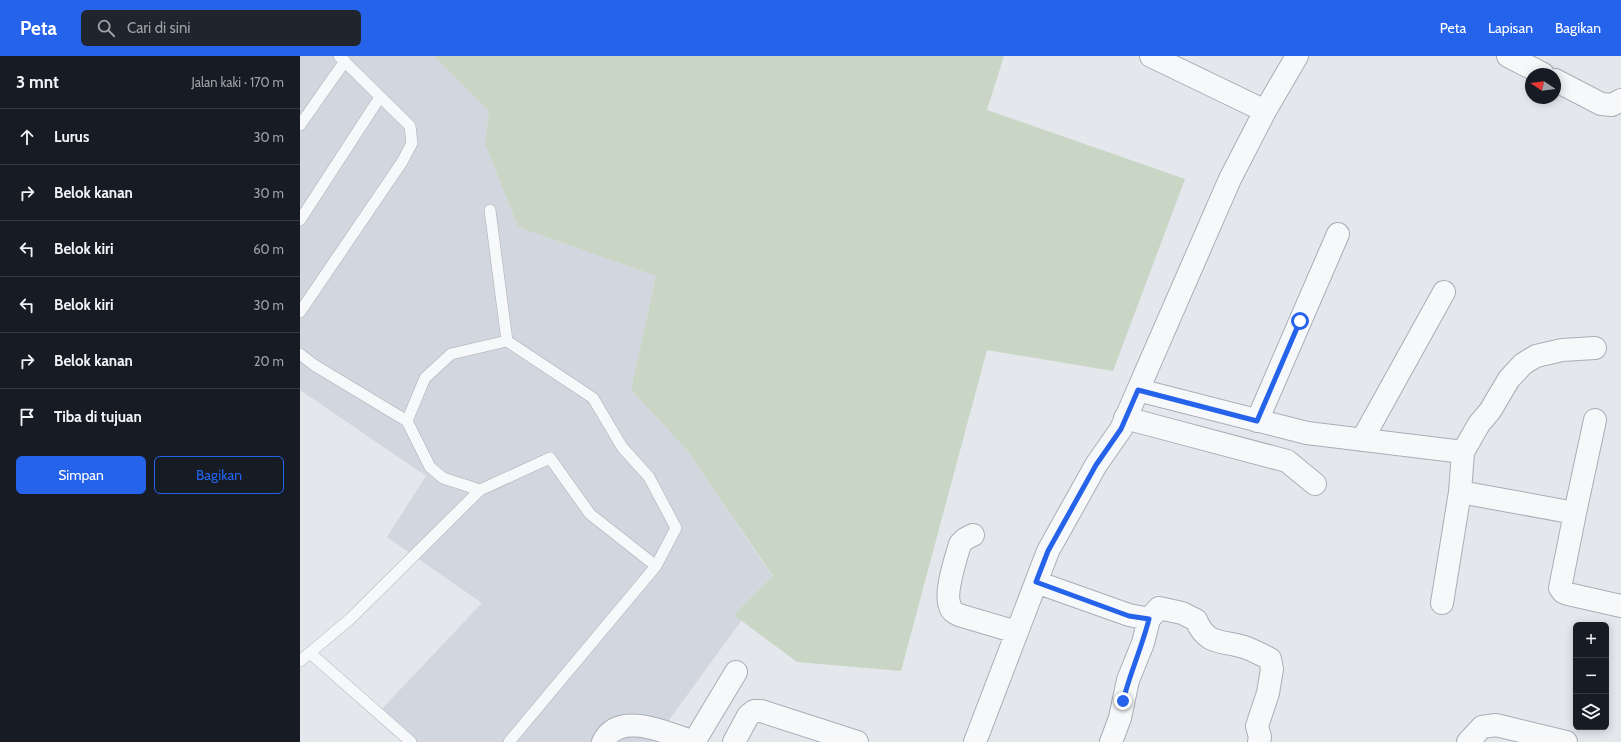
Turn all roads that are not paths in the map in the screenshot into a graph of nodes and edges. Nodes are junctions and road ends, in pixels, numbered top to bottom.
1 (1151, 56) edge
2 (1296, 56) edge
3 (1508, 56) edge
4 (342, 59) edge
5 (1531, 68) edge
6 (1561, 83) edge
7 (380, 97) junction
8 (1621, 100) edge
9 (1265, 111) junction
10 (300, 125) edge
11 (490, 210) dead end
12 (300, 220) edge
13 (1338, 234) dead end
14 (1444, 292) dead end
15 (300, 312) edge
16 (507, 341) junction
17 (1595, 348) dead end
18 (300, 354) edge
19 (1138, 390) junction
20 (1126, 418) junction
21 (1595, 420) dead end
22 (407, 421) junction
23 (1257, 421) junction
24 (1362, 440) junction
25 (1463, 452) junction
26 (1315, 484) dead end
27 (480, 490) junction
28 (1460, 492) junction
29 (1575, 513) junction
30 (973, 535) dead end
31 (656, 566) junction
32 (1036, 582) junction
33 (1442, 603) dead end
34 (1621, 606) edge
35 (1149, 619) junction
36 (1016, 632) junction
37 (310, 653) junction
38 (300, 661) edge
39 (736, 672) dead end
40 (411, 742) edge
41 (508, 742) edge
42 (603, 742) edge
43 (694, 742) edge
44 (734, 742) edge
45 (857, 742) edge
46 (975, 742) edge
47 (1111, 742) edge
48 (1259, 742) edge
49 (1468, 742) edge
50 (1566, 742) edge

1 - 9 street
2 - 9 street
3 - 5 street
4 - 7 lane
4 - 10 lane
6 - 8 street
7 - 12 lane
7 - 15 lane
9 - 19 street
11 - 16 lane
13 - 23 street
14 - 24 street
16 - 22 lane
16 - 31 lane
17 - 25 street
18 - 22 lane
19 - 20 street
19 - 23 street
20 - 26 street
20 - 32 street
21 - 29 street
22 - 27 lane
23 - 24 street
24 - 25 street
25 - 28 street
27 - 31 lane
27 - 37 lane
28 - 29 street
28 - 33 street
29 - 34 street
30 - 36 street
31 - 41 lane
32 - 35 street
32 - 36 street
35 - 47 street
35 - 48 street
36 - 46 street
37 - 38 lane
37 - 40 lane
39 - 43 street
42 - 43 street
44 - 45 street
49 - 50 street

